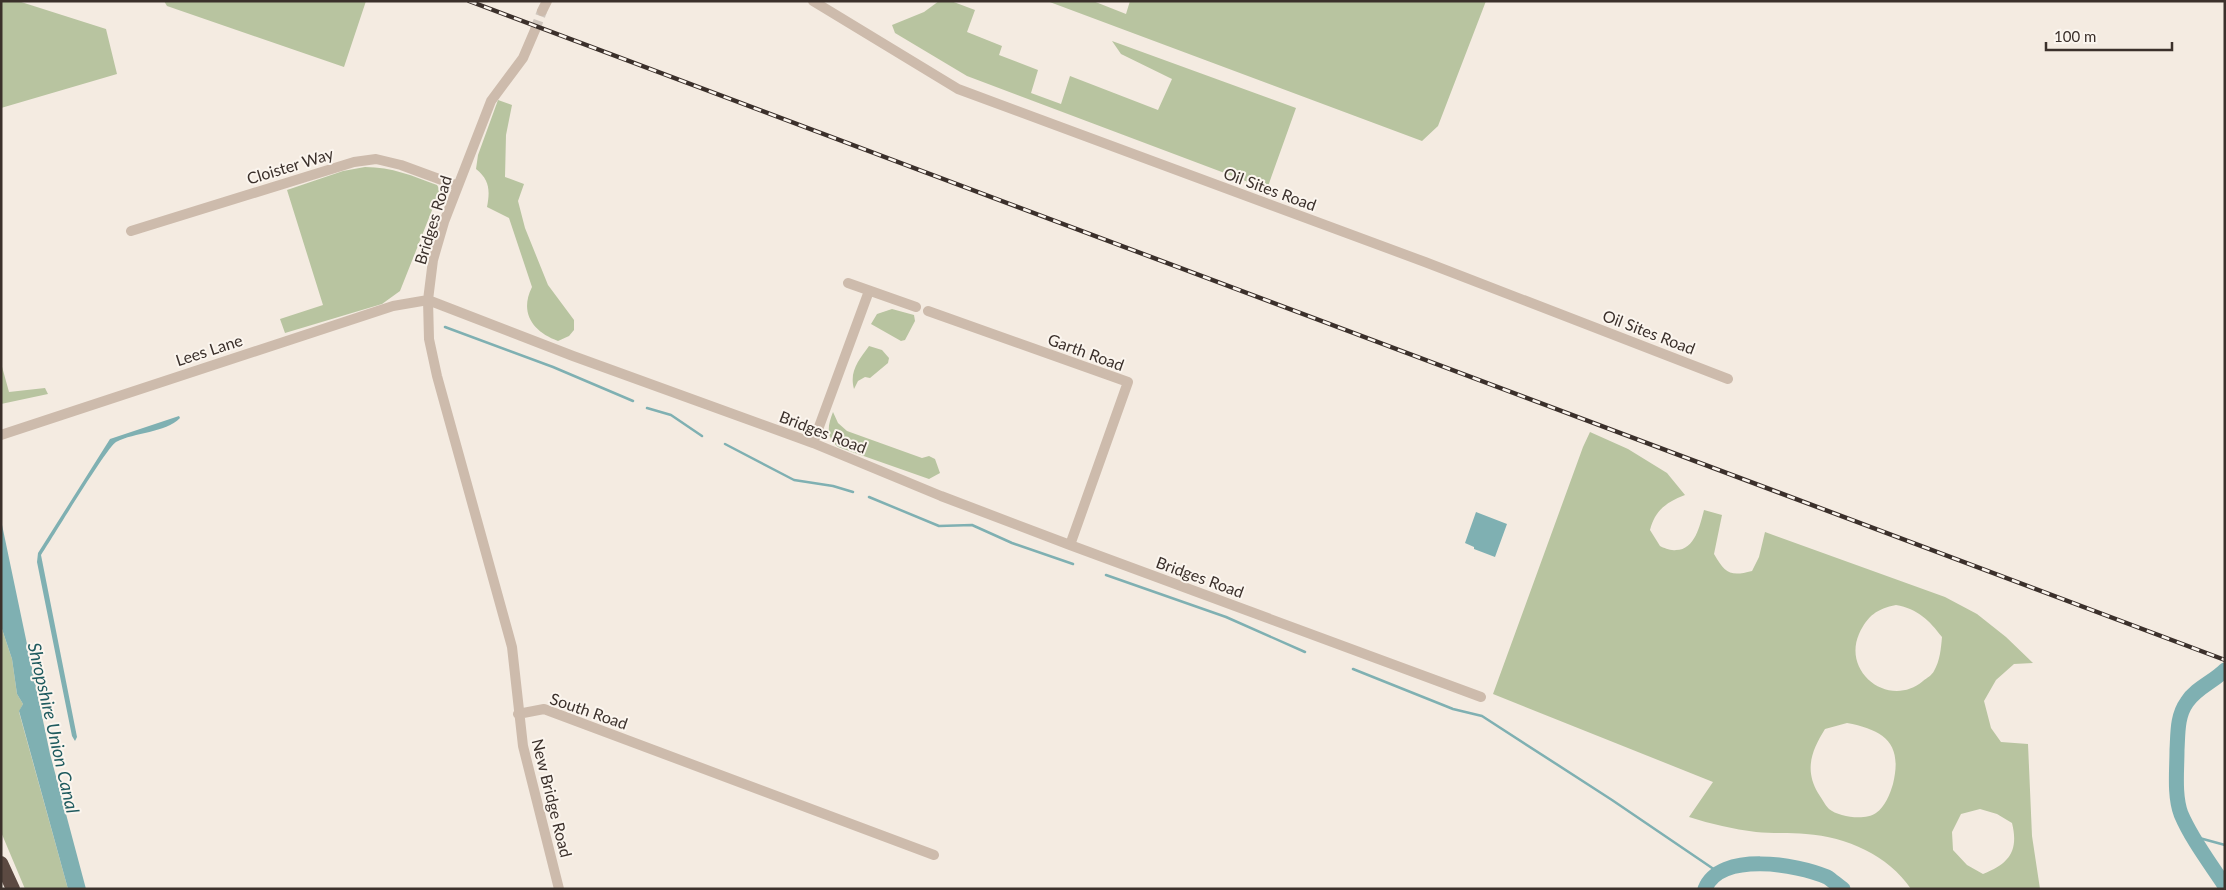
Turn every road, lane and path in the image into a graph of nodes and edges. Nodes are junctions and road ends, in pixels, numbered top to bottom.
1 (547, 1) edge
2 (816, 2) edge
3 (542, 11) tunnel mouth
4 (535, 30) tunnel mouth
5 (458, 186) junction
6 (131, 231) dead end
7 (848, 283) dead end
8 (869, 290) junction
9 (428, 300) junction
10 (916, 308) dead end
11 (928, 311) dead end
12 (1728, 379) dead end
13 (1, 435) edge
14 (813, 443) junction
15 (1070, 545) junction
16 (1481, 697) dead end
17 (518, 714) junction
18 (934, 855) dead end
19 (1, 863) edge
20 (13, 889) edge
21 (559, 889) edge

1 - 3 street
2 - 12 street, Oil Sites Road
4 - 5 street, Bridges Road
5 - 6 street, Cloister Way
5 - 9 street, Bridges Road
7 - 8 street
8 - 10 street
8 - 14 street
9 - 13 street, Lees Lane
9 - 14 street, Bridges Road
9 - 17 street
11 - 15 street, Garth Road
14 - 15 street, Bridges Road
15 - 16 street, Bridges Road
17 - 18 street, South Road
17 - 21 street, New Bridge Road
19 - 20 highway

